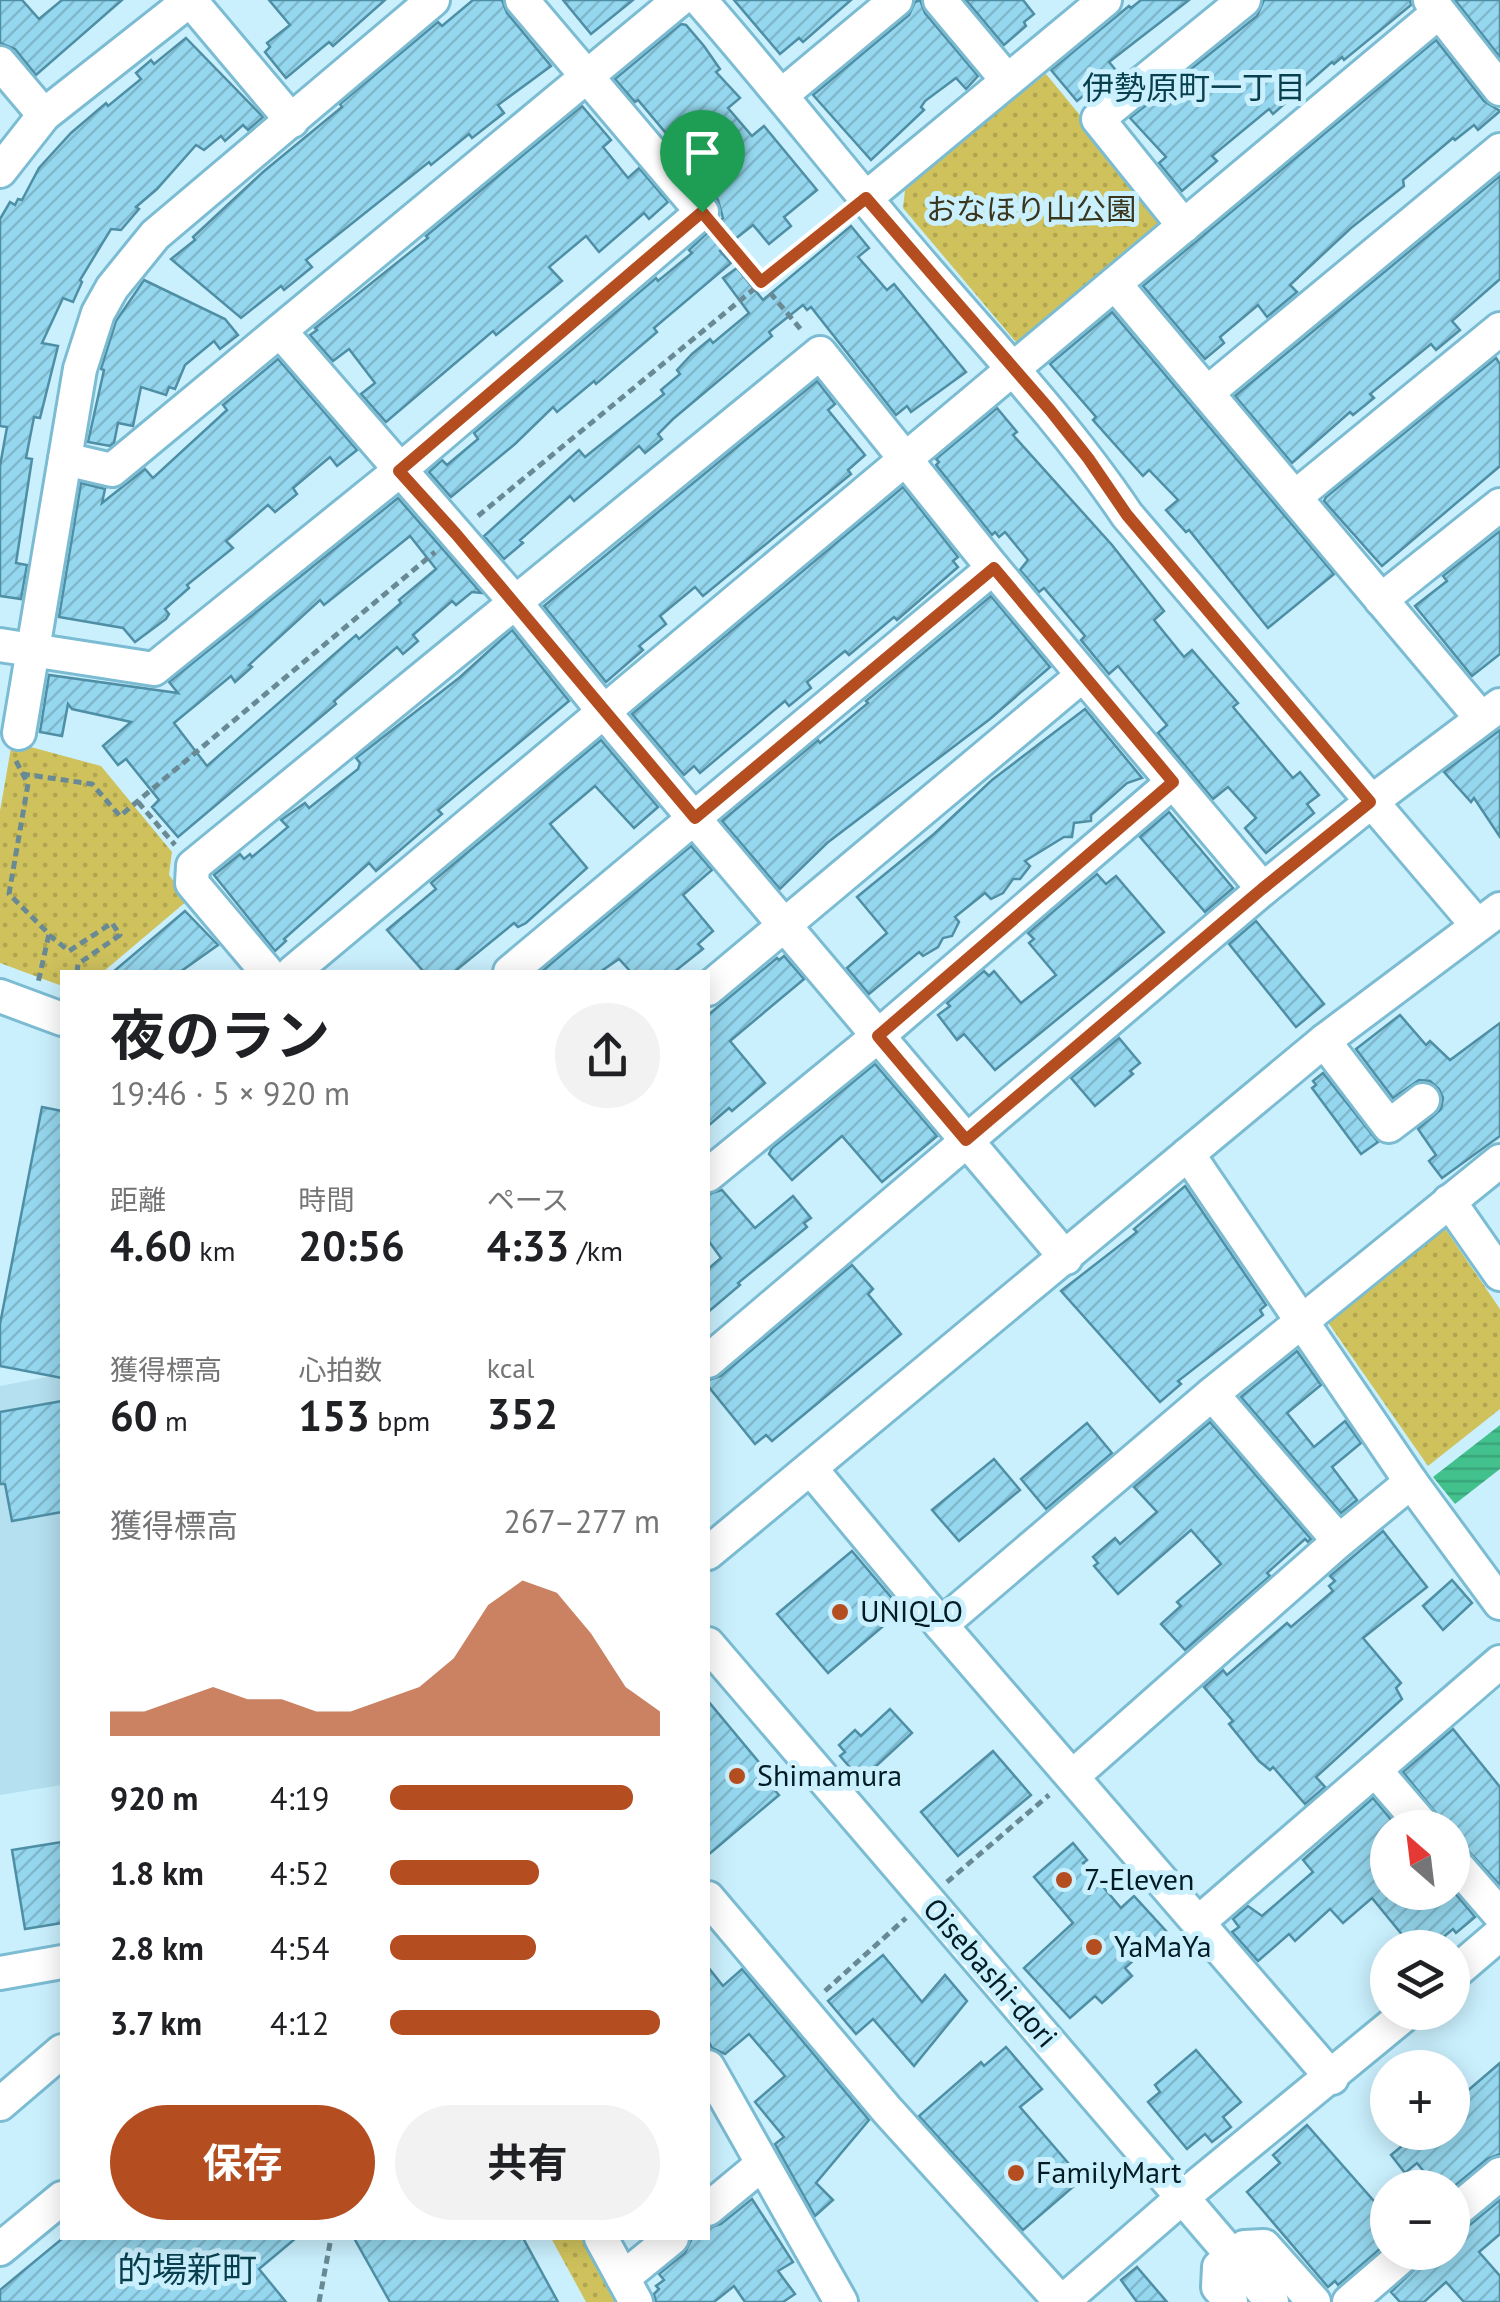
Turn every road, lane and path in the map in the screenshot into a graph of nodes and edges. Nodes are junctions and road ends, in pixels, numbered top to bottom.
1 (433, 0) edge
2 (522, 0) edge
3 (680, 0) edge
4 (700, 0) edge
5 (896, 0) edge
6 (940, 0) edge
7 (1105, 0) edge
8 (1244, 0) edge
9 (1435, 6) edge
10 (0, 63) edge
11 (587, 77) junction
12 (1007, 80) junction
13 (1500, 89) edge
14 (782, 94) junction
15 (44, 115) junction
16 (292, 120) junction
17 (1500, 150) edge
18 (0, 171) edge
19 (866, 198) junction
20 (702, 212) junction
21 (1184, 226) junction
22 (761, 282) junction
23 (1115, 284) junction
24 (1500, 329) edge
25 (280, 331) junction
26 (820, 352) junction
27 (1014, 370) junction
28 (1207, 393) junction
29 (65, 458) junction
30 (905, 458) junction
31 (399, 471) junction
32 (1295, 497) junction
33 (1500, 505) edge
34 (456, 534) junction
35 (994, 568) junction
36 (1381, 600) junction
37 (516, 603) junction
38 (0, 645) edge
39 (34, 652) junction
40 (1083, 676) junction
41 (604, 712) junction
42 (1491, 712) edge
43 (18, 733) joint
44 (22, 774) junction
45 (1173, 782) junction
46 (138, 802) junction
47 (1370, 802) junction
48 (695, 818) junction
49 (193, 866) junction
50 (1262, 889) junction
51 (1488, 917) edge
52 (786, 924) junction
53 (49, 934) junction
54 (77, 970) edge
55 (265, 970) edge
56 (295, 970) edge
57 (512, 970) edge
58 (37, 984) dead end
59 (710, 987) edge
60 (0, 996) edge
61 (60, 1018) edge
62 (878, 1036) junction
63 (1324, 1041) junction
64 (1423, 1100) dead end
65 (966, 1140) junction
66 (1188, 1154) junction
67 (1500, 1161) edge
68 (710, 1173) edge
69 (1450, 1201) junction
70 (1066, 1258) junction
71 (1500, 1274) edge
72 (1301, 1322) junction
73 (710, 1359) edge
74 (1212, 1394) junction
75 (811, 1469) junction
76 (1412, 1482) junction
77 (1339, 1541) junction
78 (710, 1552) edge
79 (1500, 1603) edge
80 (941, 1625) junction
81 (710, 1646) edge
82 (1500, 1662) edge
83 (1375, 1770) junction
84 (1072, 1776) junction
85 (1409, 1810) edge
86 (1470, 1881) edge
87 (945, 1884) dead end
88 (710, 1900) edge
89 (1500, 1915) edge
90 (908, 1916) dead end
91 (1199, 1922) junction
92 (1500, 1934) edge
93 (1470, 1959) edge
94 (60, 1962) edge
95 (0, 1973) edge
96 (804, 2010) junction
97 (1387, 2030) edge
98 (60, 2053) edge
99 (710, 2071) edge
100 (1332, 2078) junction
101 (0, 2104) edge
102 (760, 2165) junction
103 (1500, 2174) edge
104 (1183, 2197) junction
105 (1470, 2199) edge
106 (60, 2200) edge
107 (710, 2207) edge
108 (330, 2240) edge
109 (603, 2240) edge
110 (670, 2240) edge
111 (0, 2249) edge
112 (1231, 2254) junction
113 (1387, 2270) edge
114 (630, 2290) edge
115 (320, 2301) edge
116 (841, 2302) edge
117 (1061, 2302) edge
118 (1231, 2302) edge
119 (1272, 2302) edge
120 (1314, 2302) edge
121 (1349, 2302) edge

1 - 16 street
2 - 11 street
3 - 11 street
4 - 14 street
5 - 14 street
6 - 12 street
7 - 12 street
8 - 21 street
9 - 13 street
9 - 21 street
10 - 15 street
11 - 20 street
11 - 25 street
12 - 19 street
14 - 19 street
15 - 16 street
15 - 18 street
16 - 29 street
17 - 28 street
19 - 22 path
19 - 27 street
20 - 22 path
20 - 31 street
21 - 23 street
22 - 26 path
22 - 34 path
23 - 27 street
23 - 28 street
24 - 32 street
25 - 29 street
25 - 31 street
26 - 30 street
26 - 37 street
27 - 30 street
27 - 47 street
28 - 32 street
29 - 39 street
30 - 35 street
30 - 41 street
31 - 34 street
31 - 39 street
32 - 36 street
33 - 36 street
34 - 37 street
34 - 46 path
35 - 40 street
35 - 48 street
36 - 42 street
37 - 41 street
37 - 49 street
38 - 39 street
39 - 43 street
40 - 45 street
40 - 52 street
41 - 48 street
41 - 56 street
42 - 47 street
43 - 44 path
44 - 46 path
44 - 53 path
45 - 50 street
45 - 62 street
46 - 49 path
47 - 50 street
47 - 51 street
48 - 52 street
48 - 57 street
49 - 55 street
50 - 65 street
51 - 63 street
52 - 59 street
52 - 62 street
53 - 54 path
53 - 58 path
60 - 61 street
62 - 65 street
62 - 68 street
63 - 64 street
63 - 66 street
65 - 70 street
65 - 73 street
66 - 70 street
66 - 72 street
67 - 69 street
69 - 71 street
69 - 72 street
70 - 75 street
72 - 74 street
72 - 76 street
74 - 77 street
74 - 80 street
75 - 78 street
75 - 80 street
76 - 77 street
76 - 79 street
77 - 84 street
80 - 84 street
81 - 104 street, Oisebashi-dori
82 - 83 street
83 - 85 street
83 - 91 street
84 - 87 path
84 - 91 street
86 - 89 street
88 - 96 street
90 - 96 path
91 - 100 street
92 - 93 street
94 - 95 street
96 - 117 street
97 - 100 street
98 - 101 street
99 - 102 street
100 - 104 street
102 - 107 street
102 - 116 street
103 - 105 street
104 - 112 street, Oisebashi-dori
104 - 117 street
106 - 111 street
108 - 115 path
109 - 114 street
110 - 114 street
112 - 118 street
112 - 119 street, Oisebashi-dori
112 - 120 street
113 - 121 street

